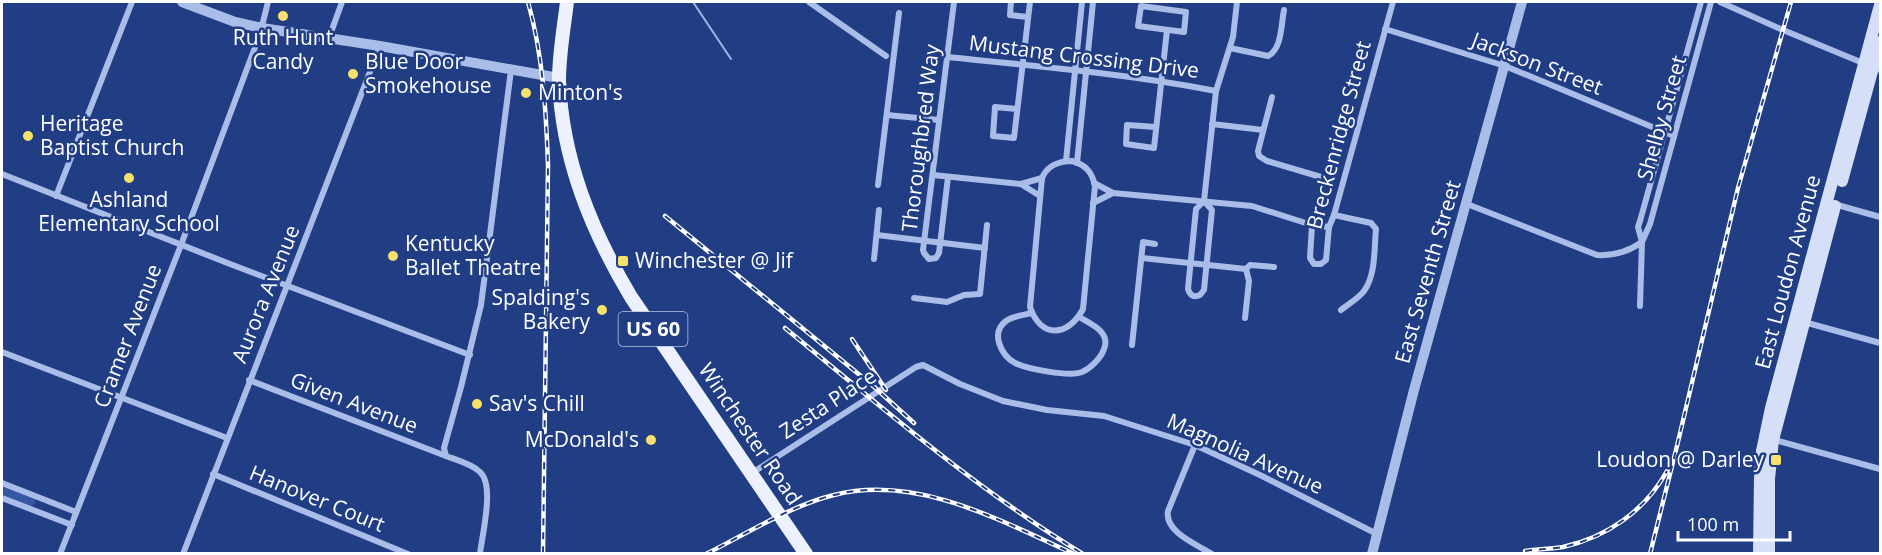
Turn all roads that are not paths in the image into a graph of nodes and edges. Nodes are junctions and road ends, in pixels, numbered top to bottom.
1 (132, 2) edge
2 (182, 2) edge
3 (268, 2) edge
4 (342, 2) edge
5 (567, 2) edge
6 (808, 2) edge
7 (954, 2) edge
8 (1011, 2) edge
9 (1030, 2) edge
10 (1082, 2) edge
11 (1093, 2) edge
12 (1237, 2) edge
13 (1393, 2) edge
14 (1522, 2) edge
15 (1701, 2) edge
16 (1712, 2) edge
17 (1720, 2) edge
18 (1881, 5) edge
19 (205, 6) edge
20 (1284, 10) dead end
21 (899, 14) dead end
22 (1028, 17) junction
23 (262, 28) junction
24 (1385, 29) junction
25 (1167, 30) junction
26 (329, 38) junction
27 (1881, 42) edge
28 (380, 46) junction
29 (1230, 48) junction
30 (886, 56) dead end
31 (947, 57) junction
32 (1022, 64) junction
33 (1505, 66) junction
34 (1873, 68) edge
35 (1075, 69) junction
36 (511, 70) junction
37 (1086, 71) junction
38 (559, 78) junction
39 (1161, 81) junction
40 (1216, 91) junction
41 (1272, 97) dead end
42 (1017, 109) junction
43 (887, 115) junction
44 (939, 120) junction
45 (1212, 124) junction
46 (1156, 127) junction
47 (1263, 130) junction
48 (1664, 132) junction
49 (1674, 136) junction
50 (1066, 161) junction
51 (1077, 163) junction
52 (2, 174) edge
53 (933, 175) junction
54 (948, 177) junction
55 (1321, 177) dead end
56 (1042, 178) junction
57 (1094, 183) junction
58 (1020, 184) junction
59 (878, 185) dead end
60 (1113, 193) junction
61 (56, 196) junction
62 (1040, 196) junction
63 (1204, 201) junction
64 (1093, 203) junction
65 (1832, 203) junction
66 (1467, 204) junction
67 (879, 210) dead end
68 (1334, 215) junction
69 (1881, 217) edge
70 (987, 225) dead end
71 (1312, 225) junction
72 (1329, 227) junction
73 (877, 235) junction
74 (925, 241) junction
75 (941, 242) junction
76 (1642, 242) junction
77 (1155, 244) dead end
78 (181, 245) junction
79 (985, 248) junction
80 (1142, 258) junction
81 (874, 259) dead end
82 (1190, 263) junction
83 (1206, 265) junction
84 (1274, 267) dead end
85 (1246, 268) junction
86 (288, 286) junction
87 (914, 298) dead end
88 (1640, 306) dead end
89 (1341, 310) dead end
90 (1032, 313) junction
91 (1079, 317) junction
92 (1245, 318) dead end
93 (1799, 320) junction
94 (1881, 343) edge
95 (1132, 345) dead end
96 (2, 352) edge
97 (470, 355) junction
98 (924, 365) joint
99 (249, 380) junction
100 (121, 399) junction
101 (227, 438) junction
102 (1769, 439) junction
103 (1195, 445) junction
104 (446, 456) junction
105 (1881, 469) edge
106 (213, 474) junction
107 (751, 474) junction
108 (2, 483) edge
109 (2, 498) edge
110 (41, 498) junction
111 (36, 511) junction
112 (76, 512) junction
113 (72, 525) junction
114 (1377, 535) junction
115 (802, 551) edge
116 (60, 554) edge
117 (183, 554) edge
118 (408, 554) edge
119 (480, 554) edge
120 (1212, 554) edge
121 (1372, 554) edge
122 (1759, 554) edge
123 (1769, 554) edge

1 - 61 street
2 - 19 street
3 - 23 street, Cramer Avenue
4 - 26 street
5 - 38 main road, Winchester Road / US 60
6 - 30 street
7 - 31 street, Thoroughbred Way
8 - 22 street
9 - 22 street
10 - 35 street
11 - 37 street
12 - 29 street
13 - 24 street, Breckenridge Street
14 - 33 street, East Seventh Street
15 - 48 street, Shelby Street
16 - 49 street, Shelby Street
17 - 34 street
18 - 34 main road, East Loudon Avenue
19 - 23 street
20 - 29 street
21 - 43 street
22 - 32 street
23 - 26 street
23 - 78 street, Cramer Avenue
24 - 33 street, Jackson Street
24 - 68 street, Breckenridge Street
25 - 25 street
25 - 39 street
26 - 28 street
27 - 34 main road, East Loudon Avenue
28 - 36 street
28 - 86 street, Aurora Avenue
29 - 40 street
31 - 32 street, Mustang Crossing Drive
31 - 44 street, Thoroughbred Way
32 - 35 street, Mustang Crossing Drive
32 - 42 street
33 - 48 street, Jackson Street
33 - 66 street, East Seventh Street
34 - 65 main road, East Loudon Avenue
35 - 37 street, Mustang Crossing Drive
35 - 50 street
36 - 38 street
36 - 97 street
37 - 39 street, Mustang Crossing Drive
37 - 51 street
38 - 107 main road, Winchester Road / US 60
39 - 40 street, Mustang Crossing Drive
39 - 46 street
40 - 45 street
41 - 47 street
42 - 42 street
43 - 44 street
43 - 59 street
44 - 53 street, Thoroughbred Way
45 - 47 street
45 - 63 street
46 - 46 street
47 - 55 street
48 - 49 street, Jackson Street
48 - 76 street, Shelby Street
49 - 76 street, Shelby Street
50 - 51 street
50 - 56 street
51 - 57 street
52 - 61 street
53 - 54 street
53 - 74 street, Thoroughbred Way
54 - 58 street
54 - 75 street, Thoroughbred Way
56 - 58 street
56 - 62 street
57 - 60 street
57 - 64 street
58 - 62 street
60 - 63 street
60 - 64 street
61 - 78 street
62 - 90 street
63 - 71 street
63 - 82 street
63 - 83 street
64 - 91 street
65 - 69 street
65 - 93 main road, East Loudon Avenue
66 - 76 street
66 - 114 street, East Seventh Street
67 - 73 street
68 - 72 street, Breckenridge Street
68 - 89 street
70 - 79 street
71 - 72 street
71 - 72 street, Breckenridge Street
73 - 74 street
73 - 81 street
74 - 75 street
74 - 75 street, Thoroughbred Way
75 - 79 street
76 - 88 street, Shelby Street
77 - 80 street
78 - 86 street
78 - 100 street, Cramer Avenue
79 - 87 street
80 - 82 street
80 - 95 street
82 - 83 street
82 - 83 street
83 - 85 street
84 - 85 street
85 - 92 street
86 - 97 street
86 - 99 street, Aurora Avenue
90 - 91 street
90 - 91 street
93 - 94 street
93 - 102 main road, East Loudon Avenue
96 - 100 street
97 - 104 street
98 - 103 street, Magnolia Avenue
98 - 107 street, Zesta Place
99 - 101 street, Aurora Avenue
99 - 104 street, Given Avenue
100 - 101 street
100 - 112 street, Cramer Avenue
101 - 106 street, Aurora Avenue
102 - 105 street
102 - 122 main road, East Loudon Avenue
102 - 123 main road, East Loudon Avenue
103 - 114 street, Magnolia Avenue
103 - 120 street
104 - 119 street, Given Avenue
106 - 117 street, Aurora Avenue
106 - 118 street, Hanover Court
107 - 115 main road, Winchester Road / US 60
108 - 110 street
109 - 111 street
110 - 111 street
110 - 112 street
111 - 113 street
112 - 113 street, Cramer Avenue
113 - 116 street, Cramer Avenue
114 - 121 street, East Seventh Street

